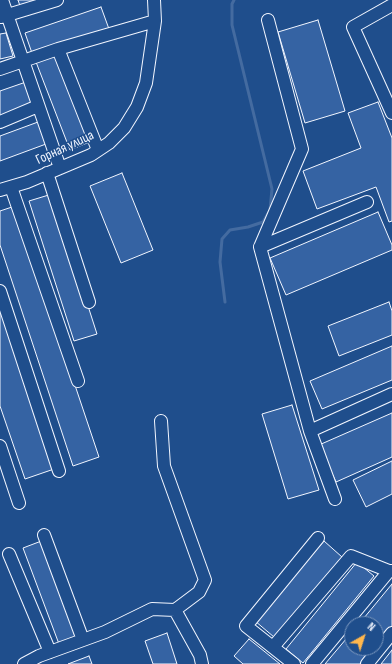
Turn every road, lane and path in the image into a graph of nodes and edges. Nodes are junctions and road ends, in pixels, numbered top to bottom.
1 (2, 0) edge
2 (57, 0) edge
3 (154, 0) edge
4 (392, 5) edge
5 (4, 16) edge
6 (268, 20) dead end
7 (155, 21) junction
8 (58, 49) junction
9 (22, 61) junction
10 (0, 69) edge
11 (38, 106) junction
12 (392, 113) edge
13 (0, 122) edge
14 (98, 150) junction
15 (60, 168) junction
16 (47, 173) junction
17 (6, 189) edge
18 (367, 202) dead end
19 (260, 247) junction
20 (0, 291) edge
21 (89, 302) dead end
22 (78, 381) dead end
23 (392, 394) edge
24 (161, 421) dead end
25 (310, 431) junction
26 (0, 446) edge
27 (59, 471) dead end
28 (335, 499) dead end
29 (19, 503) dead end
30 (44, 535) dead end
31 (318, 538) dead end
32 (8, 554) dead end
33 (390, 571) edge
34 (175, 610) junction
35 (392, 633) edge
36 (83, 640) junction
37 (273, 648) junction
38 (50, 652) junction
39 (26, 663) edge
40 (202, 664) edge
41 (294, 664) edge
42 (312, 664) edge
43 (367, 664) edge

1 - 5 street
2 - 5 street
3 - 7 street, Горная улица
4 - 12 street
5 - 9 street
6 - 19 street
7 - 8 street
7 - 14 street, Горная улица
8 - 9 street
8 - 14 street
9 - 10 street
9 - 11 street
11 - 13 street
11 - 15 street
14 - 15 street, Горная улица
15 - 16 street, Горная улица
16 - 17 street, Горная улица
16 - 21 street
17 - 22 street
18 - 19 street
19 - 25 street
20 - 27 street
23 - 25 street
24 - 34 street
25 - 28 street
26 - 29 street
30 - 36 street
31 - 37 street
32 - 38 street
33 - 37 street
33 - 42 street
34 - 36 street
34 - 40 street
35 - 43 street
36 - 38 street
37 - 41 street
38 - 39 street

